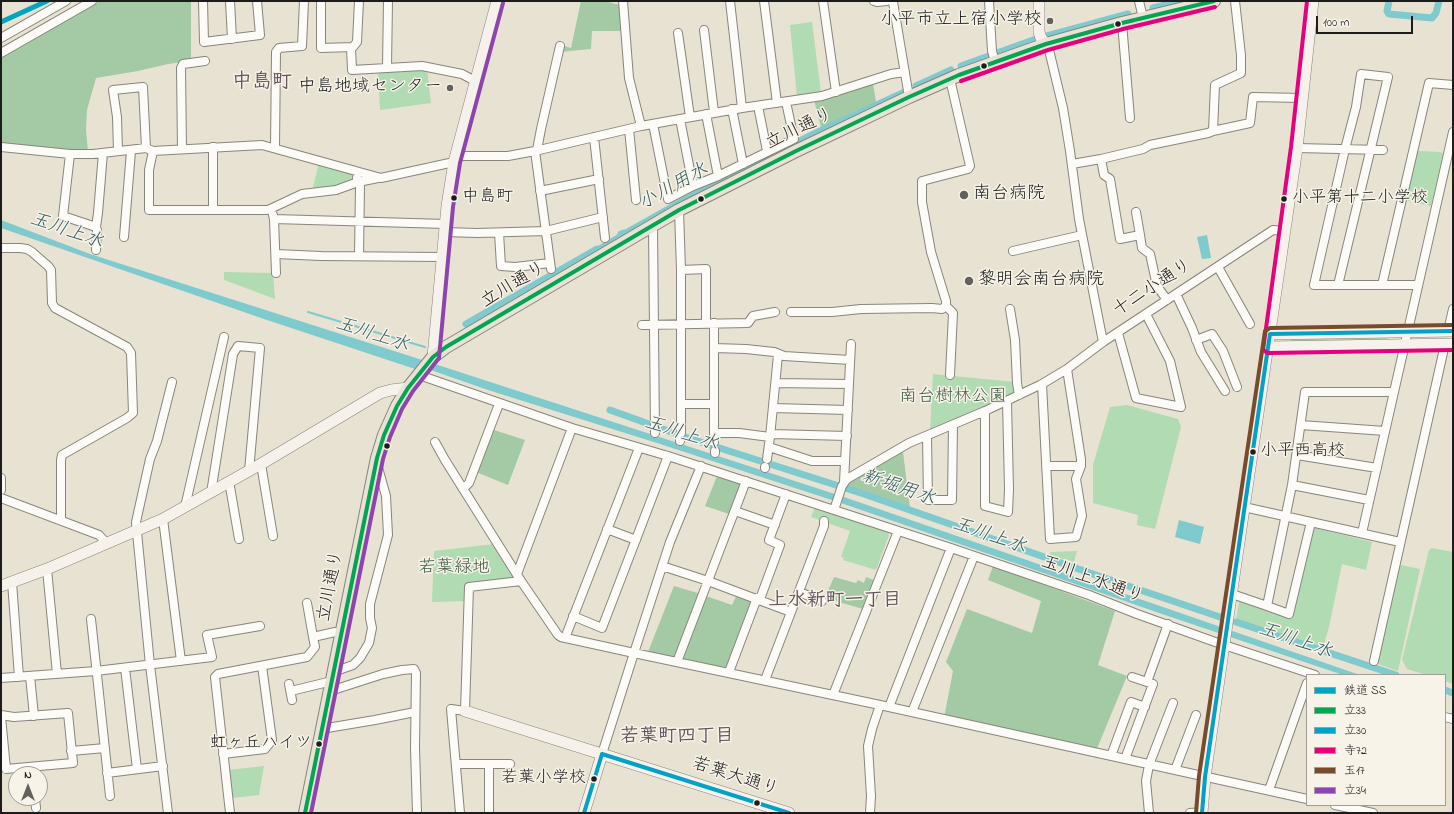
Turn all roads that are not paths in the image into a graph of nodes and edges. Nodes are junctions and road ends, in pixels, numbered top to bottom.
1 (66, 1) edge
2 (92, 1) edge
3 (203, 1) edge
4 (230, 1) edge
5 (257, 1) edge
6 (304, 1) edge
7 (321, 1) edge
8 (359, 1) edge
9 (388, 1) edge
10 (497, 1) edge
11 (623, 1) edge
12 (730, 1) edge
13 (764, 1) edge
14 (823, 1) edge
15 (874, 1) edge
16 (887, 1) edge
17 (891, 1) edge
18 (989, 1) edge
19 (1039, 1) edge
20 (1139, 1) edge
21 (1214, 1) edge
22 (1235, 1) edge
23 (1313, 1) edge
24 (1143, 18) junction
25 (1122, 23) junction
26 (704, 30) dead end
27 (678, 33) dead end
28 (1, 38) edge
29 (232, 39) junction
30 (1046, 44) junction
31 (560, 46) dead end
32 (351, 48) junction
33 (1, 53) edge
34 (993, 56) junction
35 (205, 61) dead end
36 (387, 67) junction
37 (904, 72) junction
38 (950, 79) junction
39 (475, 81) junction
40 (1453, 85) edge
41 (836, 92) junction
42 (909, 97) junction
43 (1303, 98) junction
44 (786, 102) junction
45 (777, 103) junction
46 (758, 106) junction
47 (742, 108) junction
48 (732, 109) junction
49 (710, 113) junction
50 (690, 117) junction
51 (1130, 118) dead end
52 (680, 119) junction
53 (653, 124) junction
54 (641, 126) junction
55 (628, 129) junction
56 (1213, 131) junction
57 (1453, 132) edge
58 (594, 137) junction
59 (1, 147) edge
60 (213, 147) junction
61 (275, 148) junction
62 (1297, 148) junction
63 (182, 149) junction
64 (1345, 149) junction
65 (150, 150) junction
66 (1369, 150) junction
67 (1383, 150) dead end
68 (118, 151) junction
69 (131, 151) junction
70 (536, 151) junction
71 (767, 151) junction
72 (103, 153) junction
73 (70, 154) junction
74 (455, 159) junction
75 (1101, 159) junction
76 (743, 164) junction
77 (1072, 164) junction
78 (355, 170) junction
79 (718, 176) junction
80 (381, 178) junction
81 (599, 179) junction
82 (358, 182) junction
83 (693, 186) junction
84 (540, 191) junction
85 (636, 200) dead end
86 (270, 209) junction
87 (213, 210) junction
88 (679, 210) junction
89 (1136, 212) dead end
90 (603, 217) junction
91 (274, 219) junction
92 (360, 222) junction
93 (653, 226) junction
94 (96, 227) junction
95 (445, 228) junction
96 (546, 231) junction
97 (1284, 231) junction
98 (499, 233) junction
99 (1082, 235) junction
100 (1140, 235) junction
101 (124, 237) dead end
102 (606, 238) dead end
103 (1, 248) edge
104 (96, 250) dead end
105 (1013, 251) dead end
106 (276, 254) junction
107 (359, 256) junction
108 (442, 257) junction
109 (1218, 267) junction
110 (681, 270) junction
111 (276, 273) dead end
112 (1338, 285) junction
113 (1382, 285) junction
114 (1418, 285) junction
115 (1176, 294) junction
116 (1167, 300) junction
117 (946, 306) junction
118 (1010, 309) dead end
119 (1453, 309) edge
120 (775, 312) dead end
121 (791, 312) dead end
122 (1146, 314) junction
123 (710, 323) junction
124 (681, 324) junction
125 (1250, 324) dead end
126 (642, 325) dead end
127 (654, 325) junction
128 (1450, 331) edge
129 (1408, 332) junction
130 (1118, 333) junction
131 (1270, 334) junction
132 (224, 337) dead end
133 (1196, 340) junction
134 (1103, 342) junction
135 (851, 344) dead end
136 (1449, 344) edge
137 (1406, 345) junction
138 (1268, 347) junction
139 (714, 348) junction
140 (778, 354) junction
141 (432, 359) junction
142 (850, 360) junction
143 (1067, 369) junction
144 (420, 374) junction
145 (950, 375) dead end
146 (172, 382) dead end
147 (776, 383) junction
148 (849, 384) junction
149 (1042, 384) junction
150 (1237, 387) dead end
151 (408, 388) junction
152 (1225, 391) dead end
153 (1393, 392) junction
154 (1019, 395) junction
155 (1007, 401) junction
156 (499, 404) junction
157 (681, 404) junction
158 (714, 404) junction
159 (773, 408) junction
160 (848, 410) junction
161 (985, 411) junction
162 (953, 425) junction
163 (1301, 425) junction
164 (572, 428) junction
165 (656, 428) dead end
166 (1384, 431) junction
167 (714, 433) junction
168 (770, 435) junction
169 (847, 436) junction
170 (926, 436) junction
171 (681, 438) dead end
172 (435, 442) dead end
173 (714, 442) dead end
174 (769, 447) junction
175 (639, 448) junction
176 (1297, 455) junction
177 (668, 456) junction
178 (846, 461) junction
179 (376, 462) junction
180 (261, 464) junction
181 (765, 465) dead end
182 (701, 466) junction
183 (1046, 466) junction
184 (1081, 466) junction
185 (1377, 468) junction
186 (249, 471) junction
187 (1, 478) edge
188 (229, 481) junction
189 (746, 481) junction
190 (1292, 485) junction
191 (842, 486) junction
192 (463, 489) junction
193 (1, 490) edge
194 (211, 493) junction
195 (786, 494) junction
196 (1, 498) edge
197 (1369, 500) junction
198 (185, 507) junction
199 (1244, 507) junction
200 (834, 510) junction
201 (735, 511) junction
202 (1287, 516) junction
203 (163, 519) junction
204 (61, 520) junction
205 (824, 522) dead end
206 (1311, 522) junction
207 (775, 525) junction
208 (607, 529) junction
209 (136, 530) junction
210 (898, 531) junction
211 (1362, 533) junction
212 (273, 536) dead end
213 (239, 539) dead end
214 (636, 540) junction
215 (1400, 542) junction
216 (107, 544) junction
217 (951, 548) junction
218 (974, 556) junction
219 (662, 566) junction
220 (48, 569) junction
221 (519, 578) junction
222 (708, 581) junction
223 (12, 582) junction
224 (1, 586) edge
225 (799, 592) junction
226 (1232, 594) junction
227 (759, 599) junction
228 (822, 601) dead end
229 (307, 603) dead end
230 (1267, 606) junction
231 (791, 612) junction
232 (573, 616) junction
233 (91, 619) dead end
234 (1168, 624) junction
235 (260, 626) dead end
236 (341, 634) junction
237 (313, 637) junction
238 (565, 638) junction
239 (1224, 641) junction
240 (634, 653) junction
241 (181, 661) junction
242 (1374, 661) dead end
243 (677, 662) junction
244 (150, 665) junction
245 (262, 666) junction
246 (125, 668) junction
247 (96, 671) junction
248 (729, 672) junction
249 (58, 674) junction
250 (1312, 674) edge
251 (30, 676) junction
252 (19, 677) junction
253 (1132, 677) dead end
254 (1, 678) edge
255 (765, 680) junction
256 (332, 681) junction
257 (1147, 682) junction
258 (1306, 686) edge
259 (833, 695) junction
260 (292, 700) dead end
261 (1173, 703) dead end
262 (880, 705) junction
263 (889, 707) junction
264 (1145, 707) junction
265 (465, 711) junction
266 (415, 712) junction
267 (912, 712) junction
268 (1196, 715) dead end
269 (1, 716) edge
270 (34, 716) junction
271 (323, 727) junction
272 (105, 748) junction
273 (72, 751) junction
274 (223, 754) junction
275 (602, 754) junction
276 (1111, 756) junction
277 (1125, 759) junction
278 (456, 764) junction
279 (489, 764) junction
280 (510, 764) dead end
281 (1150, 765) junction
282 (163, 766) junction
283 (48, 767) edge
284 (8, 768) edge
285 (137, 769) junction
286 (1176, 770) junction
287 (108, 773) junction
288 (1205, 776) junction
289 (1269, 790) junction
290 (110, 796) dead end
291 (1306, 799) edge
292 (1345, 806) edge
293 (1365, 808) edge
294 (1202, 812) edge
295 (168, 813) edge
296 (230, 813) edge
297 (305, 813) edge
298 (417, 813) edge
299 (460, 813) edge
300 (489, 813) edge
301 (584, 813) edge
302 (789, 813) edge
303 (870, 813) edge
304 (1149, 813) edge
305 (1190, 813) edge
306 (1374, 813) edge

1 - 28 street
2 - 33 street
3 - 29 street
4 - 29 street
5 - 29 street
6 - 61 street
7 - 32 street
8 - 32 street
9 - 36 street
10 - 39 street
11 - 54 street
12 - 47 street
13 - 45 street
14 - 41 street
15 - 16 street
17 - 37 street
18 - 34 street
19 - 30 street
20 - 24 street
21 - 24 main road, 立川通り
22 - 56 street
23 - 43 street
24 - 25 main road, 立川通り
25 - 30 main road, 立川通り
25 - 51 street
26 - 49 street
27 - 50 street
30 - 34 main road, 立川通り
30 - 77 street
31 - 70 street
32 - 36 street
34 - 38 main road, 立川通り
35 - 63 street
36 - 39 street
37 - 41 street
37 - 42 street
38 - 42 main road, 立川通り
38 - 117 street
39 - 74 street
40 - 113 street
41 - 44 street
42 - 88 main road, 立川通り
43 - 56 street
43 - 62 street
44 - 45 street
44 - 71 street
45 - 46 street
46 - 47 street
46 - 71 street
47 - 48 street
48 - 49 street
48 - 76 street
49 - 50 street
49 - 79 street
50 - 52 street
52 - 53 street
52 - 83 street
53 - 54 street
53 - 83 street
54 - 55 street
55 - 58 street
55 - 85 street
56 - 75 street
57 - 114 street
58 - 70 street
58 - 81 street
59 - 73 street
60 - 61 street
60 - 63 street
60 - 87 street
61 - 78 street
62 - 64 street
62 - 97 street
63 - 65 street
64 - 66 street
64 - 66 street
64 - 112 street
65 - 68 street
65 - 69 street
65 - 87 street
66 - 67 street
66 - 112 street
68 - 69 street
68 - 72 street
69 - 101 street
70 - 74 street
70 - 84 street
71 - 76 street
72 - 73 street
72 - 94 street
73 - 94 street
74 - 80 street
74 - 95 street
75 - 77 street
75 - 100 street
76 - 79 street
77 - 99 street
78 - 80 street
78 - 82 street
79 - 83 street
80 - 82 street
81 - 84 street
81 - 90 street
82 - 86 street
82 - 92 street
84 - 96 street
86 - 87 street
86 - 91 street
88 - 93 main road, 立川通り
88 - 110 street
89 - 100 street
90 - 96 street
90 - 102 street
91 - 92 street
91 - 106 street
92 - 95 street
92 - 107 street
93 - 127 street
93 - 141 main road, 立川通り
94 - 104 street
95 - 98 street
95 - 108 street
96 - 98 street
96 - 98 street
97 - 109 street, 十二小通り
97 - 131 street
99 - 105 street
99 - 134 street
100 - 116 street
103 - 204 street
106 - 107 street
106 - 111 street
107 - 108 street
108 - 141 street
109 - 115 street, 十二小通り
109 - 125 street
110 - 123 street
110 - 124 street
112 - 113 street
113 - 114 street
114 - 129 street
115 - 116 street, 十二小通り
115 - 133 street
116 - 122 street, 十二小通り
117 - 121 street
117 - 145 street
118 - 154 street
119 - 128 street
120 - 123 street
122 - 130 street, 十二小通り
122 - 130 street
123 - 124 street
123 - 139 street
124 - 127 street
124 - 157 street
126 - 127 street
127 - 165 street
128 - 129 street
129 - 131 street
129 - 137 street
130 - 134 street, 十二小通り
131 - 138 street
132 - 198 street
133 - 150 street
133 - 152 street
134 - 143 street, 十二小通り
135 - 142 street
136 - 137 street
136 - 215 street
137 - 138 street
137 - 153 street
138 - 199 street
139 - 140 street
139 - 158 street
140 - 142 street
140 - 147 street
141 - 144 main road, 立川通り
142 - 148 street
143 - 149 street, 十二小通り
143 - 184 street
144 - 151 main road, 立川通り
144 - 156 street, 玉川上水通り
146 - 209 street
147 - 148 street
147 - 159 street
148 - 160 street
149 - 154 street, 十二小通り
149 - 183 street
151 - 179 main road, 立川通り
151 - 180 street
153 - 163 street
153 - 166 street
154 - 155 street, 十二小通り
155 - 161 street, 十二小通り
155 - 161 street
156 - 164 street, 玉川上水通り
156 - 192 street
157 - 158 street
157 - 171 street
158 - 167 street
159 - 160 street
159 - 168 street
160 - 169 street
161 - 162 street, 十二小通り
162 - 170 street, 十二小通り
162 - 170 street
163 - 166 street
163 - 176 street
164 - 175 street, 玉川上水通り
164 - 221 street
166 - 185 street
167 - 168 street
167 - 173 street
168 - 169 street
168 - 174 street
169 - 178 street
170 - 191 street, 十二小通り
172 - 192 street
174 - 178 street
174 - 181 street
175 - 177 street, 玉川上水通り
175 - 208 street
176 - 185 street
176 - 190 street
177 - 182 street, 玉川上水通り
177 - 214 street
178 - 191 street
179 - 236 main road, 立川通り
179 - 256 street
180 - 186 street
180 - 212 street
182 - 189 street, 玉川上水通り
182 - 219 street
183 - 184 street
183 - 184 street
185 - 197 street
186 - 188 street
186 - 194 street
187 - 193 street
188 - 194 street
188 - 213 street
189 - 195 street, 玉川上水通り
189 - 201 street
190 - 197 street
190 - 202 street
191 - 200 street
192 - 221 street
194 - 198 street
195 - 200 street, 玉川上水通り
195 - 207 street
196 - 204 street
197 - 211 street
198 - 203 street
199 - 202 street
199 - 226 street
200 - 210 street, 玉川上水通り
201 - 207 street
201 - 222 street
202 - 206 street
202 - 230 street
203 - 209 street
203 - 241 street
204 - 216 street
205 - 225 street
206 - 211 street
206 - 230 street
207 - 227 street
208 - 214 street
208 - 232 street
209 - 216 street
209 - 244 street
210 - 217 street, 玉川上水通り
210 - 259 street
211 - 215 street
214 - 232 street
215 - 242 street
216 - 220 street
217 - 218 street, 玉川上水通り
217 - 263 street
218 - 234 street, 玉川上水通り
218 - 267 street
219 - 222 street
219 - 240 street
220 - 223 street
220 - 249 street
221 - 238 street
221 - 265 street
222 - 227 street
222 - 243 street
223 - 224 street
223 - 252 street
225 - 228 street
225 - 231 street
226 - 230 street
226 - 239 street
227 - 231 street
227 - 248 street
229 - 237 street
231 - 255 street
232 - 238 street
233 - 247 street
234 - 239 street, 玉川上水通り
234 - 257 street
235 - 241 street
236 - 237 street
236 - 256 main road, 立川通り
237 - 245 street
238 - 240 street
239 - 250 street, 玉川上水通り
239 - 288 street
240 - 243 street
240 - 275 street
241 - 244 street
243 - 248 street
244 - 246 street
244 - 282 street
245 - 274 street
245 - 274 street
246 - 247 street
246 - 285 street
247 - 249 street
247 - 272 street
248 - 255 street
249 - 251 street
251 - 252 street
251 - 270 street
252 - 254 street
253 - 257 street
255 - 259 street
256 - 260 street
256 - 266 street
256 - 271 main road, 立川通り
257 - 264 street
258 - 289 street
259 - 262 street
261 - 281 street
262 - 263 street
262 - 303 street
263 - 267 street
264 - 276 street
264 - 277 street
265 - 275 street, 若葉大通り
265 - 278 street
266 - 271 street
266 - 298 street
267 - 276 street
268 - 286 street
269 - 270 street
269 - 284 street
270 - 273 street
271 - 297 main road, 立川通り
272 - 273 street
272 - 287 street
273 - 283 street
274 - 296 street
275 - 301 street
275 - 302 street, 若葉大通り
276 - 277 street
277 - 281 street
278 - 279 street
278 - 299 street
279 - 280 street
279 - 300 street
281 - 286 street
281 - 304 street
282 - 285 street
282 - 295 street
285 - 287 street
286 - 288 street
287 - 290 street
288 - 289 street
288 - 294 street
289 - 291 street
292 - 293 street
293 - 306 street
294 - 305 street

